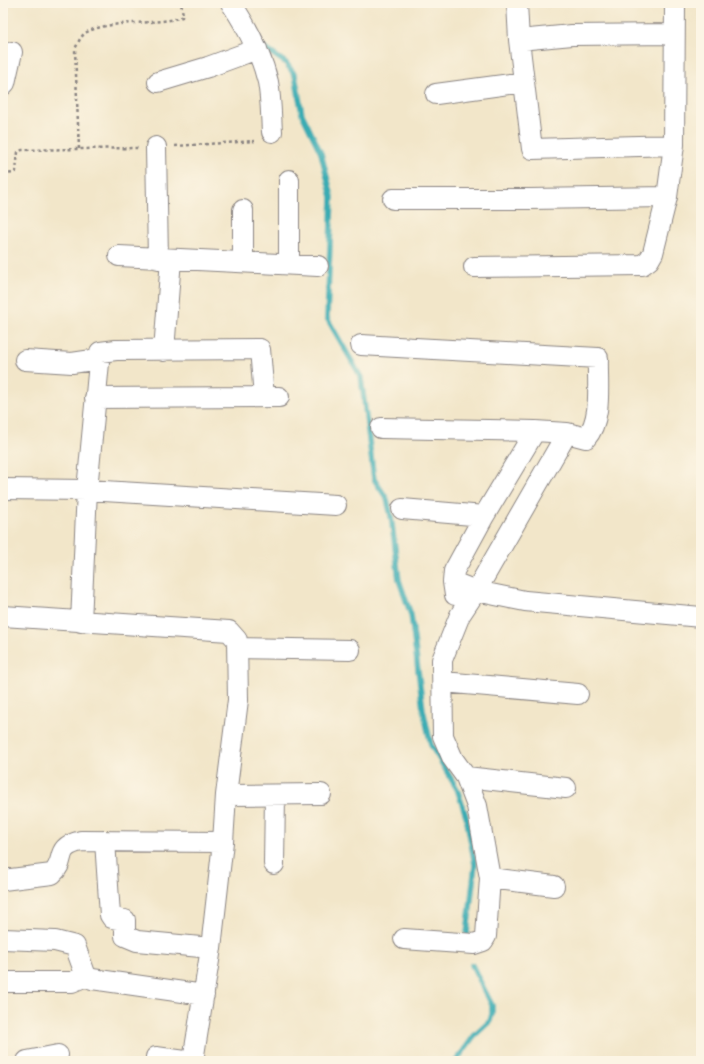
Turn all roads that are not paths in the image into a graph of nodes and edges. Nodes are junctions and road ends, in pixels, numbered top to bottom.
1 (230, 3) edge
2 (517, 3) edge
3 (675, 3) edge
4 (673, 34) junction
5 (519, 40) junction
6 (257, 49) junction
7 (12, 52) dead end
8 (158, 82) dead end
9 (524, 82) junction
10 (3, 85) edge
11 (436, 94) dead end
12 (272, 132) dead end
13 (674, 145) junction
14 (156, 147) dead end
15 (289, 180) dead end
16 (668, 197) junction
17 (393, 198) dead end
18 (243, 210) dead end
19 (119, 256) dead end
20 (164, 259) junction
21 (243, 262) junction
22 (289, 264) junction
23 (318, 266) dead end
24 (474, 266) dead end
25 (361, 345) dead end
26 (164, 351) junction
27 (99, 359) junction
28 (25, 360) dead end
29 (95, 398) junction
30 (380, 428) dead end
31 (535, 431) junction
32 (567, 433) junction
33 (3, 490) edge
34 (87, 490) junction
35 (336, 505) dead end
36 (402, 510) dead end
37 (484, 516) junction
38 (453, 582) junction
39 (476, 591) junction
40 (460, 615) junction
41 (3, 616) edge
42 (701, 617) edge
43 (81, 622) junction
44 (238, 648) junction
45 (350, 650) dead end
46 (443, 682) junction
47 (578, 694) dead end
48 (466, 777) junction
49 (566, 788) dead end
50 (321, 794) dead end
51 (226, 795) junction
52 (274, 795) junction
53 (105, 841) junction
54 (223, 842) junction
55 (274, 864) dead end
56 (490, 878) junction
57 (3, 880) edge
58 (554, 886) dead end
59 (3, 939) edge
60 (404, 939) dead end
61 (211, 948) junction
62 (86, 976) junction
63 (3, 982) edge
64 (204, 995) junction
65 (58, 1055) dead end
66 (156, 1057) dead end
67 (27, 1061) edge
68 (185, 1061) edge
69 (193, 1061) edge

1 - 6 street
2 - 5 street
3 - 4 street
4 - 5 street
4 - 13 street
5 - 9 street
6 - 8 street
6 - 12 street
7 - 10 street
9 - 11 street
9 - 13 street
13 - 16 street
14 - 20 street
15 - 22 street
16 - 17 street
16 - 24 street
18 - 21 street
19 - 20 street
20 - 21 street
20 - 26 street
21 - 22 street
22 - 23 street
25 - 32 street
26 - 27 street
26 - 29 street
27 - 28 street
27 - 29 street
29 - 34 street
30 - 31 street
31 - 32 street
31 - 37 street
32 - 39 street
33 - 34 street
34 - 35 street
34 - 43 street
36 - 37 street
37 - 38 street
38 - 39 street
38 - 40 street
39 - 40 street
39 - 42 street
40 - 46 street
41 - 43 street
43 - 44 street
44 - 45 street
44 - 51 street
46 - 47 street
46 - 48 street
48 - 49 street
48 - 56 street
50 - 52 street
51 - 52 street
51 - 54 street
52 - 55 street
53 - 54 street
53 - 57 street
53 - 61 street
54 - 61 street
56 - 58 street
56 - 60 street
59 - 62 street
61 - 64 street
62 - 63 street
62 - 64 street
64 - 69 street
65 - 67 street
66 - 68 street

